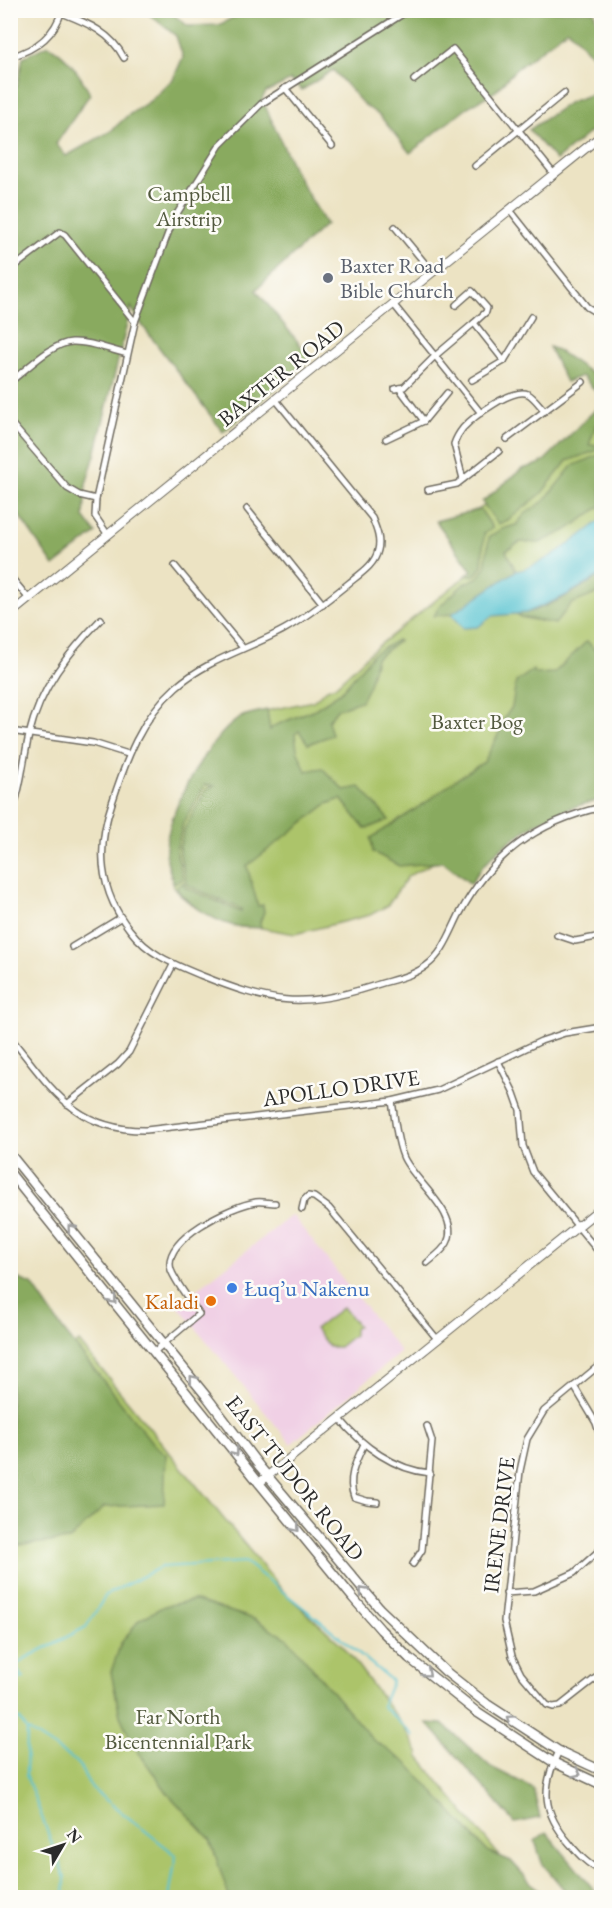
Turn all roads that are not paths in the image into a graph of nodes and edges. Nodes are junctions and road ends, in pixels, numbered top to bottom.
1 (409, 10) edge
2 (62, 12) edge
3 (10, 57) edge
4 (124, 58) dead end
5 (414, 80) dead end
6 (285, 88) junction
7 (564, 93) dead end
8 (519, 130) junction
9 (602, 135) edge
10 (332, 146) dead end
11 (475, 165) dead end
12 (554, 174) junction
13 (510, 210) junction
14 (395, 227) dead end
15 (10, 270) edge
16 (433, 273) junction
17 (394, 305) junction
18 (456, 305) dead end
19 (602, 316) edge
20 (531, 317) dead end
21 (135, 322) junction
22 (474, 323) junction
23 (127, 354) junction
24 (435, 356) junction
25 (504, 361) junction
26 (472, 380) dead end
27 (10, 382) edge
28 (583, 382) dead end
29 (447, 393) dead end
30 (276, 400) junction
31 (545, 411) junction
32 (481, 413) junction
33 (424, 421) junction
34 (10, 422) edge
35 (386, 439) dead end
36 (507, 439) dead end
37 (499, 451) dead end
38 (464, 479) junction
39 (428, 490) dead end
40 (96, 499) junction
41 (246, 509) dead end
42 (108, 535) junction
43 (175, 566) dead end
44 (10, 576) edge
45 (29, 599) junction
46 (323, 604) junction
47 (10, 614) edge
48 (102, 619) dead end
49 (243, 648) junction
50 (10, 731) edge
51 (29, 735) junction
52 (128, 754) junction
53 (602, 807) edge
54 (10, 816) edge
55 (120, 918) junction
56 (557, 935) dead end
57 (602, 936) edge
58 (72, 947) dead end
59 (173, 965) junction
60 (602, 1028) edge
61 (10, 1037) edge
62 (498, 1061) junction
63 (392, 1101) junction
64 (67, 1104) junction
65 (10, 1154) edge
66 (10, 1173) edge
67 (275, 1203) dead end
68 (602, 1207) edge
69 (302, 1209) dead end
70 (577, 1226) junction
71 (602, 1256) edge
72 (427, 1263) dead end
73 (438, 1340) junction
74 (164, 1343) junction
75 (155, 1351) junction
76 (602, 1363) edge
77 (574, 1386) junction
78 (340, 1419) junction
79 (427, 1426) dead end
80 (602, 1442) edge
81 (364, 1444) junction
82 (430, 1473) junction
83 (267, 1476) junction
84 (259, 1483) junction
85 (377, 1502) dead end
86 (602, 1548) edge
87 (412, 1563) dead end
88 (506, 1593) junction
89 (602, 1672) edge
90 (559, 1751) junction
91 (553, 1762) junction
92 (602, 1771) edge
93 (602, 1785) edge
94 (602, 1871) edge

1 - 6 street
2 - 3 street
2 - 4 street
5 - 8 street
6 - 10 street
6 - 21 street
7 - 8 street
8 - 11 street
8 - 12 street
9 - 12 street, BAXTER ROAD
12 - 13 street, BAXTER ROAD
13 - 16 street, BAXTER ROAD
13 - 19 street
14 - 16 street
15 - 21 street
16 - 17 street, BAXTER ROAD
17 - 24 street
17 - 30 street, BAXTER ROAD
18 - 22 street
20 - 25 street
21 - 23 street
22 - 24 street
22 - 25 street
23 - 27 street
23 - 40 street
24 - 32 street
24 - 33 street
25 - 26 street
28 - 31 street
29 - 33 street
30 - 42 street, BAXTER ROAD
30 - 46 street
31 - 32 street
31 - 36 street
32 - 38 street
33 - 35 street
34 - 40 street
37 - 38 street
38 - 39 street
40 - 42 street
41 - 46 street
42 - 45 street, BAXTER ROAD
43 - 49 street
44 - 45 street
45 - 47 street, BAXTER ROAD
46 - 49 street
48 - 51 street
49 - 52 street
50 - 51 street
51 - 52 street
51 - 54 street
52 - 55 street
53 - 59 street
55 - 58 street
55 - 59 street
56 - 57 street
59 - 64 street
60 - 62 street, APOLLO DRIVE
61 - 64 street, APOLLO DRIVE
62 - 63 street, APOLLO DRIVE
62 - 70 street
63 - 64 street, APOLLO DRIVE
63 - 72 street
74 -> 65 main road, EAST TUDOR ROAD
66 -> 75 main road, EAST TUDOR ROAD
67 - 74 street
68 - 70 street
69 - 73 street
70 - 71 street
70 - 73 street
73 - 78 street
74 - 75 street
83 -> 74 main road, EAST TUDOR ROAD
75 -> 84 main road, EAST TUDOR ROAD
76 - 77 street, IRENE DRIVE
77 - 80 street
77 - 88 street, IRENE DRIVE
78 - 81 street
78 - 83 street
79 - 82 street
81 - 82 street
81 - 85 street
82 - 87 street
83 - 84 street
90 -> 83 main road, EAST TUDOR ROAD
84 -> 91 main road, EAST TUDOR ROAD
86 - 88 street
88 - 89 street, IRENE DRIVE
90 - 91 street
90 - 92 main road, EAST TUDOR ROAD
91 -> 93 main road, EAST TUDOR ROAD
91 - 94 street

